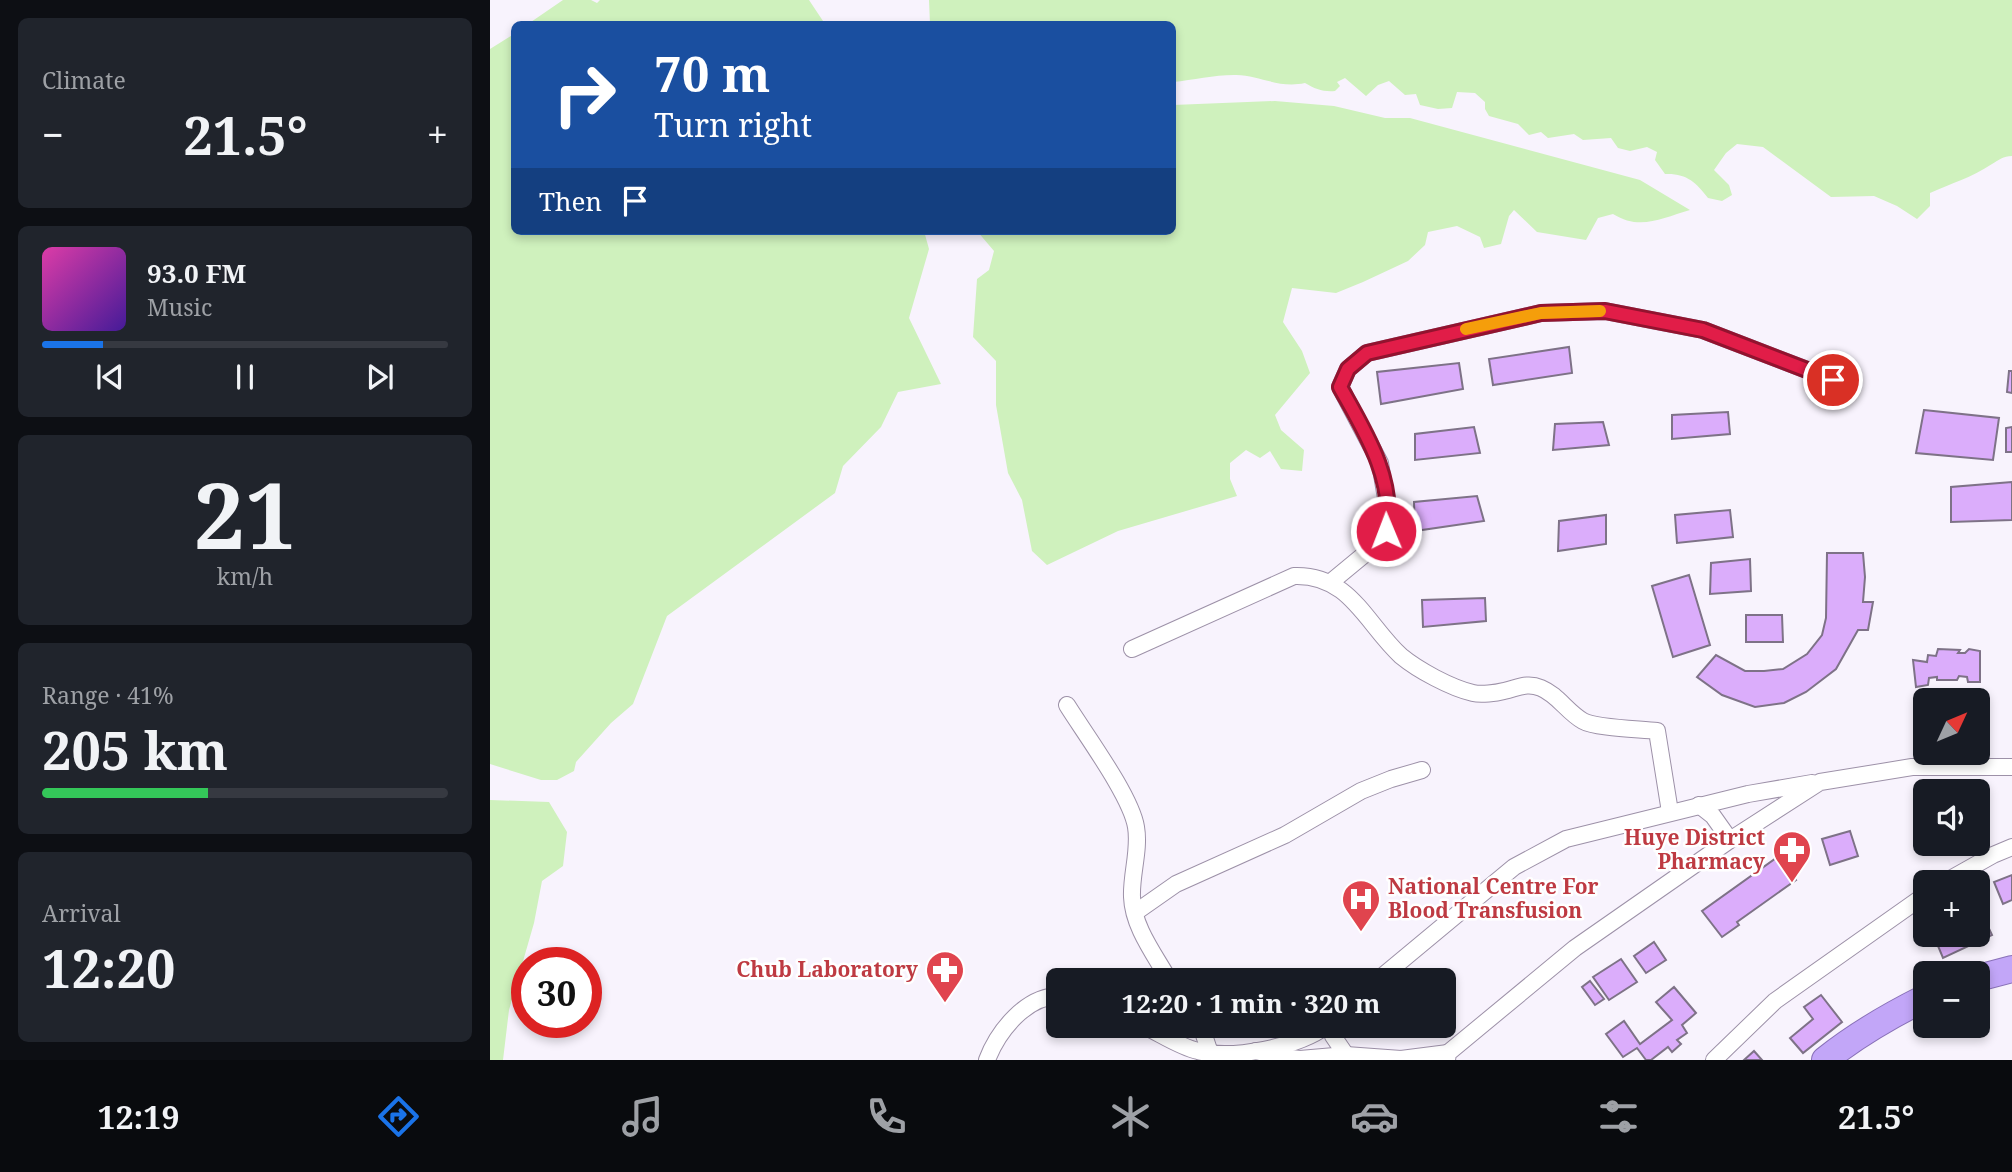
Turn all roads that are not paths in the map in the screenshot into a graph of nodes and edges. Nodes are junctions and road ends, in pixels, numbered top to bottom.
1 (1833, 380) dead end
2 (1331, 582) junction
3 (1132, 649) dead end
4 (1067, 705) dead end
5 (2012, 767) edge
6 (1422, 770) dead end
7 (1820, 782) junction
8 (1699, 805) junction
9 (1670, 813) junction
10 (1730, 840) junction
11 (2012, 847) edge
12 (1966, 870) edge
13 (1913, 903) edge
14 (1136, 912) junction
15 (1162, 968) edge
16 (1392, 968) edge
17 (2012, 969) edge
18 (1990, 975) edge
19 (1046, 996) edge
20 (1913, 1004) edge
21 (1170, 1038) edge
22 (1205, 1038) edge
23 (1301, 1038) edge
24 (1334, 1038) edge
25 (1256, 1051) junction
26 (1210, 1053) junction
27 (1346, 1055) junction
28 (1448, 1057) edge
29 (1281, 1059) edge
30 (987, 1060) edge
31 (1400, 1060) edge
32 (1714, 1060) edge
33 (1825, 1060) edge

1 - 2 street
2 - 3 street
2 - 9 street
4 - 14 street
5 - 7 street
6 - 14 street
7 - 8 street
7 - 10 street
8 - 9 street
8 - 10 street
9 - 16 street
10 - 28 street
11 - 12 street
13 - 32 street
14 - 15 street
17 - 18 highway
19 - 30 street
20 - 33 highway
21 - 26 street
22 - 26 street
23 - 25 street
24 - 27 street
25 - 26 street
25 - 29 street
27 - 29 street
27 - 31 street
28 - 31 street

